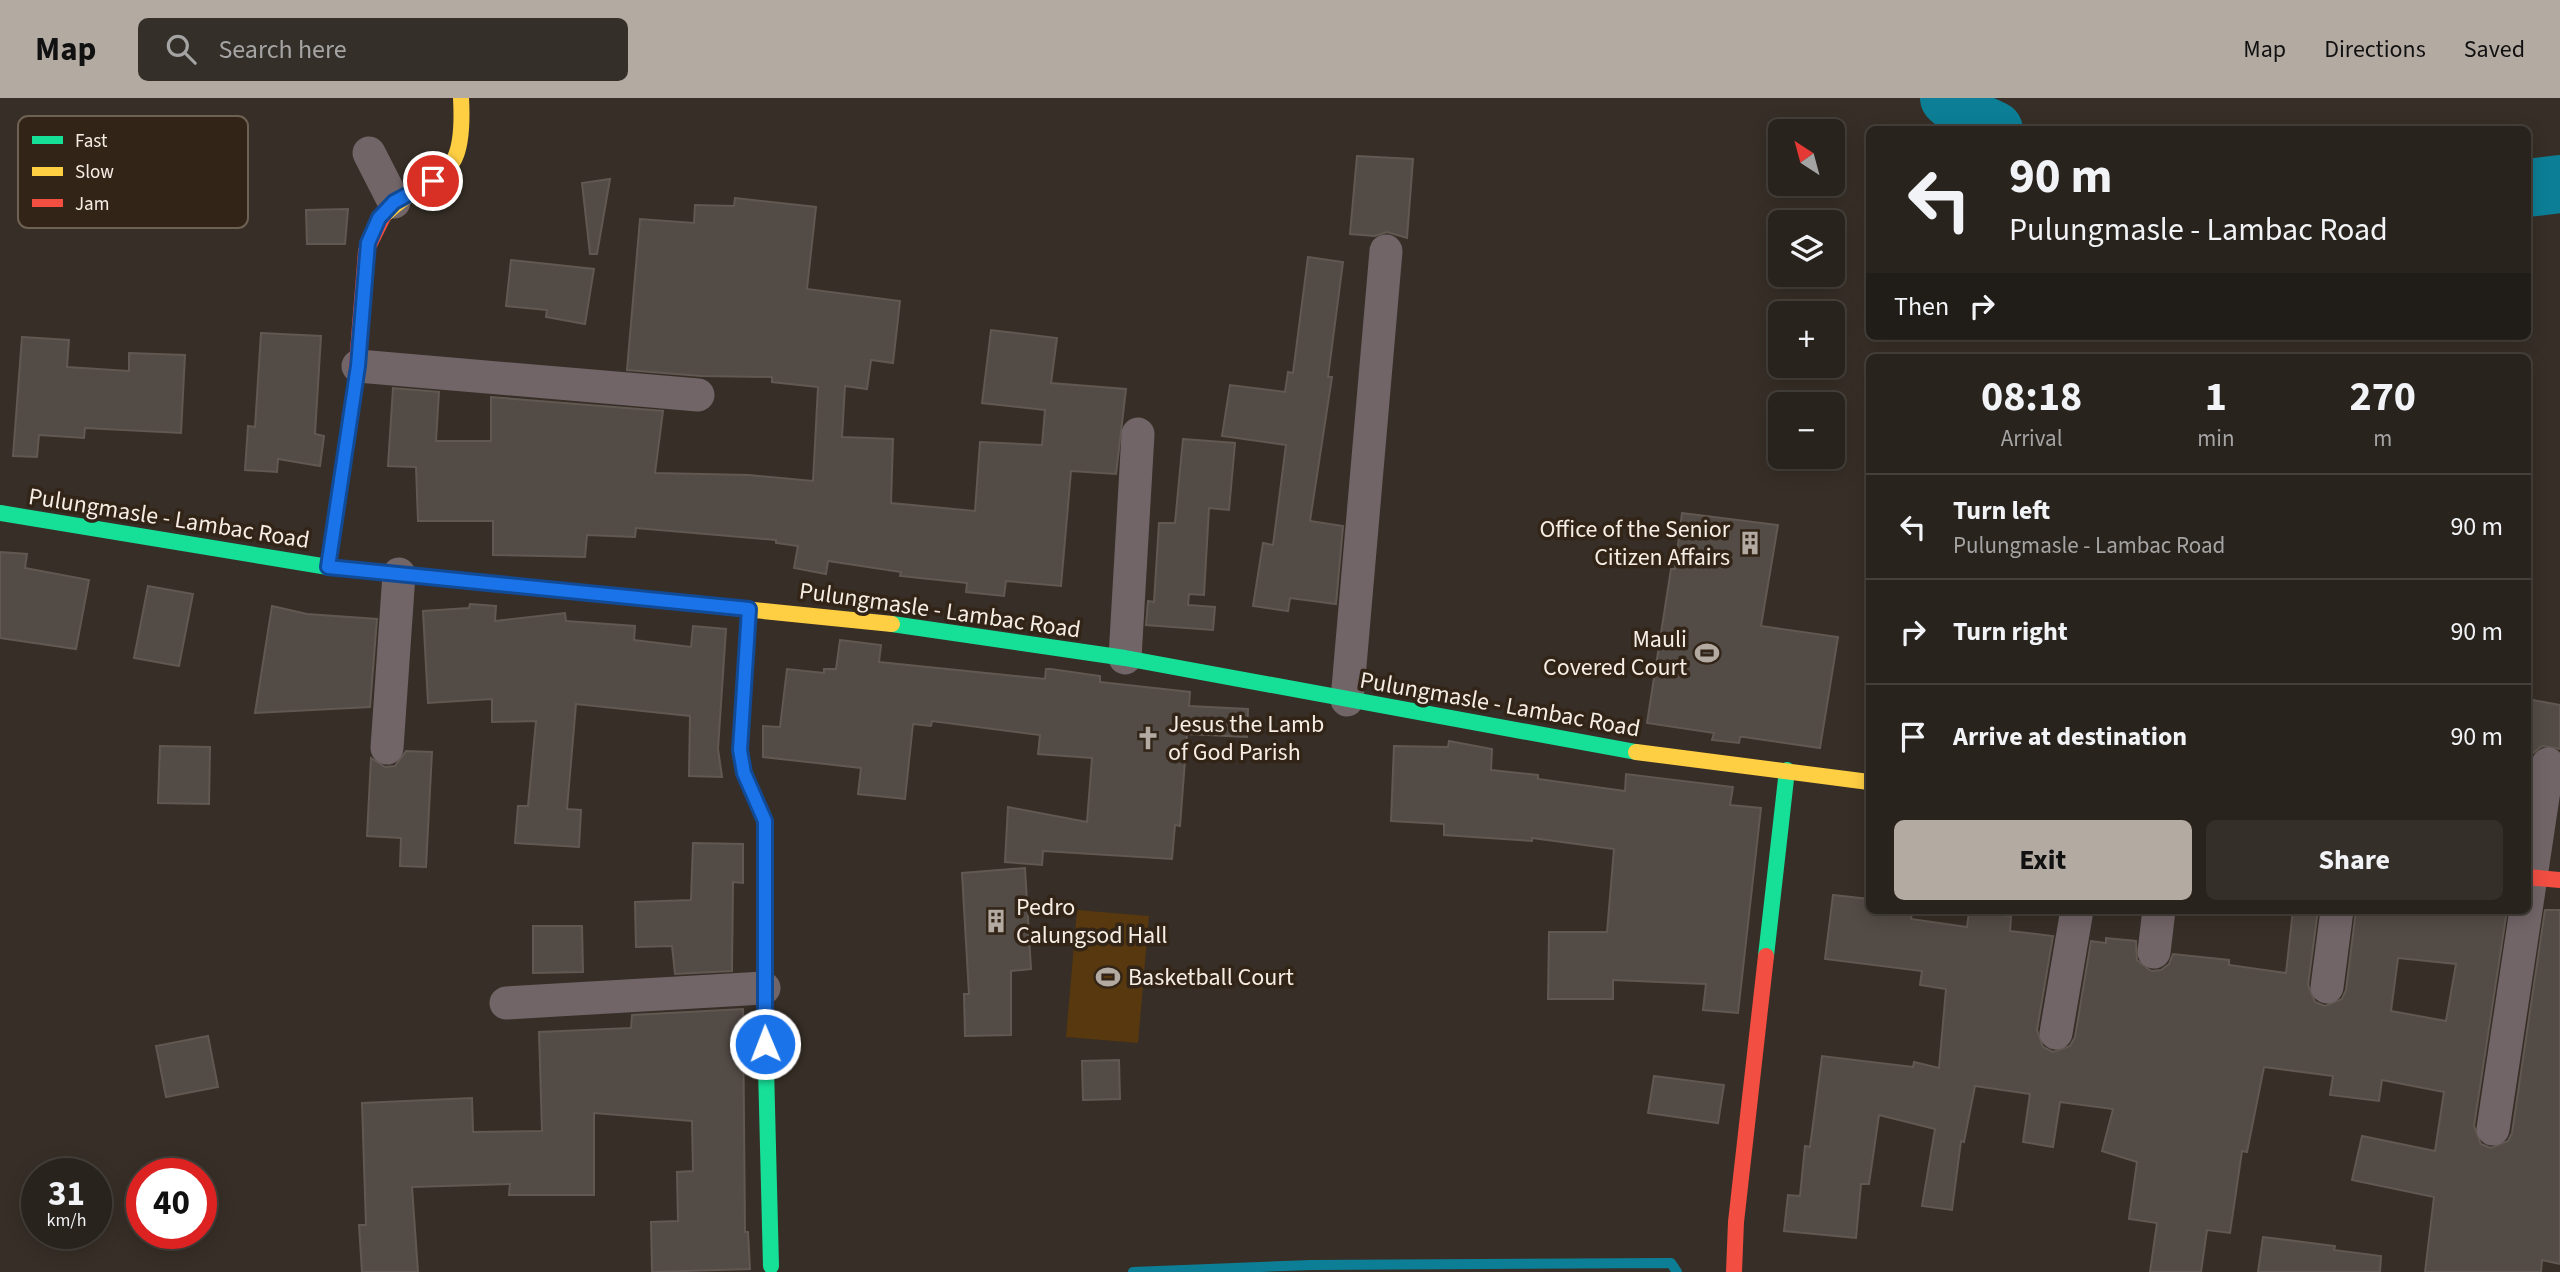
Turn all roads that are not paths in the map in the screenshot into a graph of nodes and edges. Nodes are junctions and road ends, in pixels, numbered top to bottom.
1 (461, 98) edge
2 (369, 153) dead end
3 (394, 202) junction
4 (1386, 251) dead end
5 (358, 366) junction
6 (698, 395) dead end
7 (1138, 434) dead end
8 (0, 513) edge
9 (328, 567) junction
10 (399, 574) junction
11 (749, 609) junction
12 (1125, 658) junction
13 (1347, 700) junction
14 (387, 748) dead end
15 (2547, 764) dead end
16 (1787, 770) junction
17 (1866, 782) edge
18 (2540, 878) edge
19 (2076, 914) edge
20 (2159, 914) edge
21 (2336, 914) edge
22 (2154, 952) dead end
23 (764, 988) junction
24 (2327, 988) dead end
25 (506, 1003) dead end
26 (2056, 1033) dead end
27 (2493, 1129) dead end
28 (771, 1266) dead end
29 (1734, 1272) edge

1 - 3 street
2 - 3 street
3 - 5 street
4 - 13 street
5 - 6 street
5 - 9 street
7 - 12 street
8 - 9 street, Pulungmasle - Lambac Road
9 - 10 street, Pulungmasle - Lambac Road
10 - 11 street, Pulungmasle - Lambac Road
10 - 14 street
11 - 12 street, Pulungmasle - Lambac Road
11 - 23 street
12 - 13 street, Pulungmasle - Lambac Road
13 - 16 street, Pulungmasle - Lambac Road
15 - 18 street
16 - 17 street, Pulungmasle - Lambac Road
16 - 29 street
18 - 27 street
19 - 26 street
20 - 22 street
21 - 24 street
23 - 25 street
23 - 28 street

